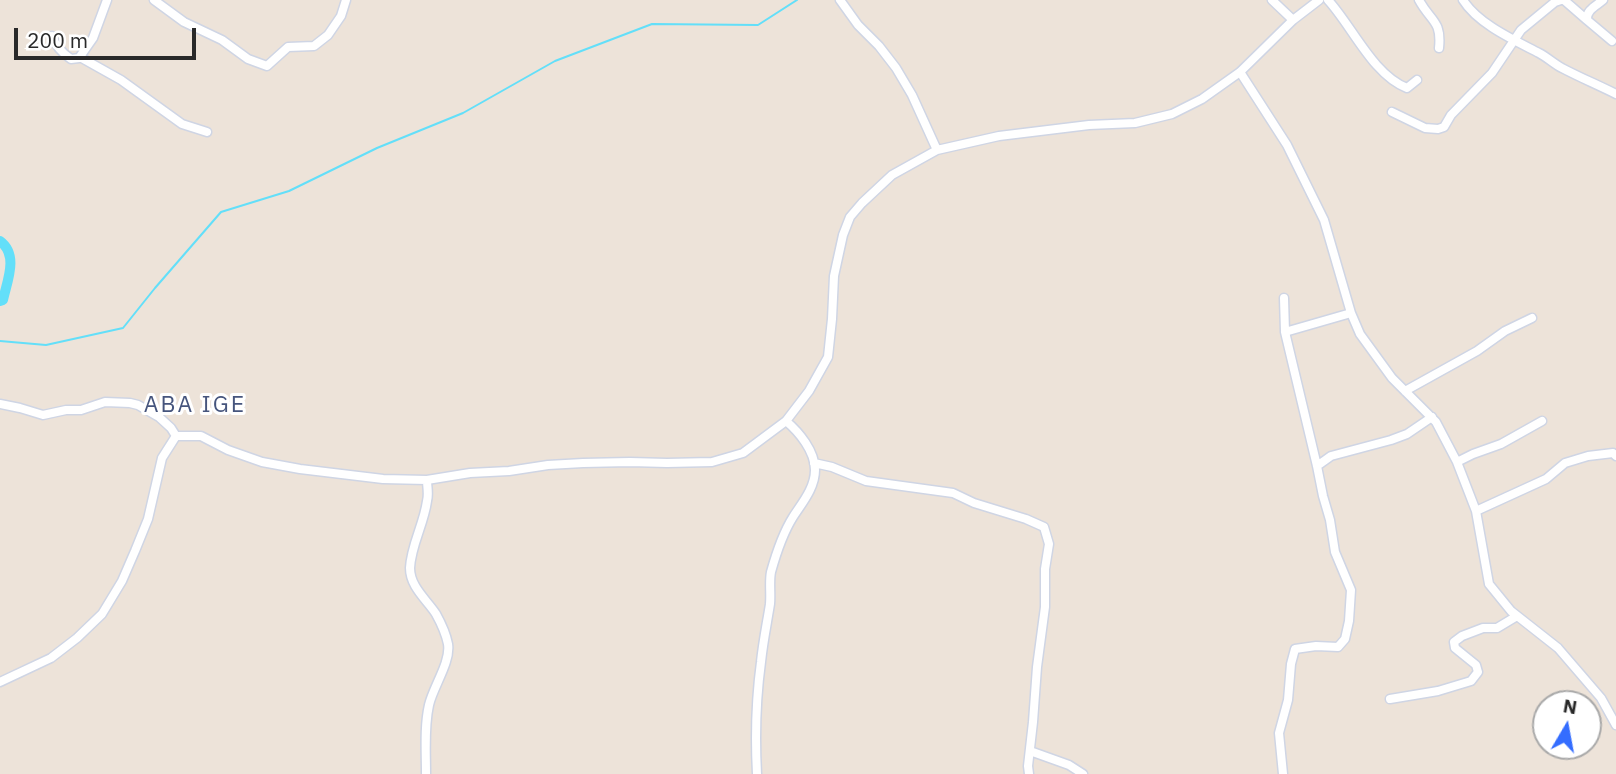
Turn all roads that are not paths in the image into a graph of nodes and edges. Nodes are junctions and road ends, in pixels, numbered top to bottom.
1 (107, 0) edge
2 (154, 0) edge
3 (346, 0) edge
4 (840, 0) edge
5 (1272, 0) edge
6 (1319, 0) edge
7 (1328, 0) edge
8 (1419, 0) edge
9 (1463, 0) edge
10 (1562, 0) edge
11 (1603, 0) edge
12 (1293, 20) junction
13 (1587, 20) junction
14 (52, 36) dead end
15 (1514, 41) junction
16 (1612, 41) dead end
17 (1439, 48) dead end
18 (79, 57) junction
19 (1240, 72) junction
20 (1417, 80) dead end
21 (1616, 94) edge
22 (1392, 112) dead end
23 (207, 132) dead end
24 (937, 150) junction
25 (1284, 298) dead end
26 (1351, 313) junction
27 (1532, 318) dead end
28 (1284, 332) junction
29 (1405, 391) junction
30 (0, 404) edge
31 (1432, 417) junction
32 (786, 421) junction
33 (1542, 421) dead end
34 (176, 436) junction
35 (1616, 456) edge
36 (1457, 462) junction
37 (814, 463) junction
38 (1317, 466) junction
39 (427, 480) junction
40 (1476, 511) junction
41 (1517, 616) junction
42 (0, 682) edge
43 (1390, 699) dead end
44 (1616, 725) edge
45 (1030, 751) junction
46 (426, 774) edge
47 (757, 774) edge
48 (1029, 774) edge
49 (1083, 774) edge
50 (1283, 774) edge

1 - 18 street
2 - 3 street
4 - 24 street
5 - 12 street
6 - 12 street
7 - 20 street
8 - 17 street
9 - 15 street
10 - 13 street
10 - 15 street
11 - 13 street
12 - 19 street
13 - 16 street
14 - 18 street
15 - 21 street
15 - 22 street
18 - 23 street
19 - 24 street
19 - 26 street
24 - 32 street
25 - 28 street
26 - 28 street
26 - 29 street
27 - 29 street
28 - 38 street
29 - 31 street
30 - 34 street
31 - 36 street
31 - 38 street
32 - 37 street
32 - 39 street
33 - 36 street
34 - 39 street
34 - 42 street
35 - 40 street
36 - 40 street
37 - 45 street
37 - 47 street
38 - 50 street
39 - 46 street
40 - 41 street
41 - 43 street
41 - 44 street
45 - 48 street
45 - 49 street

